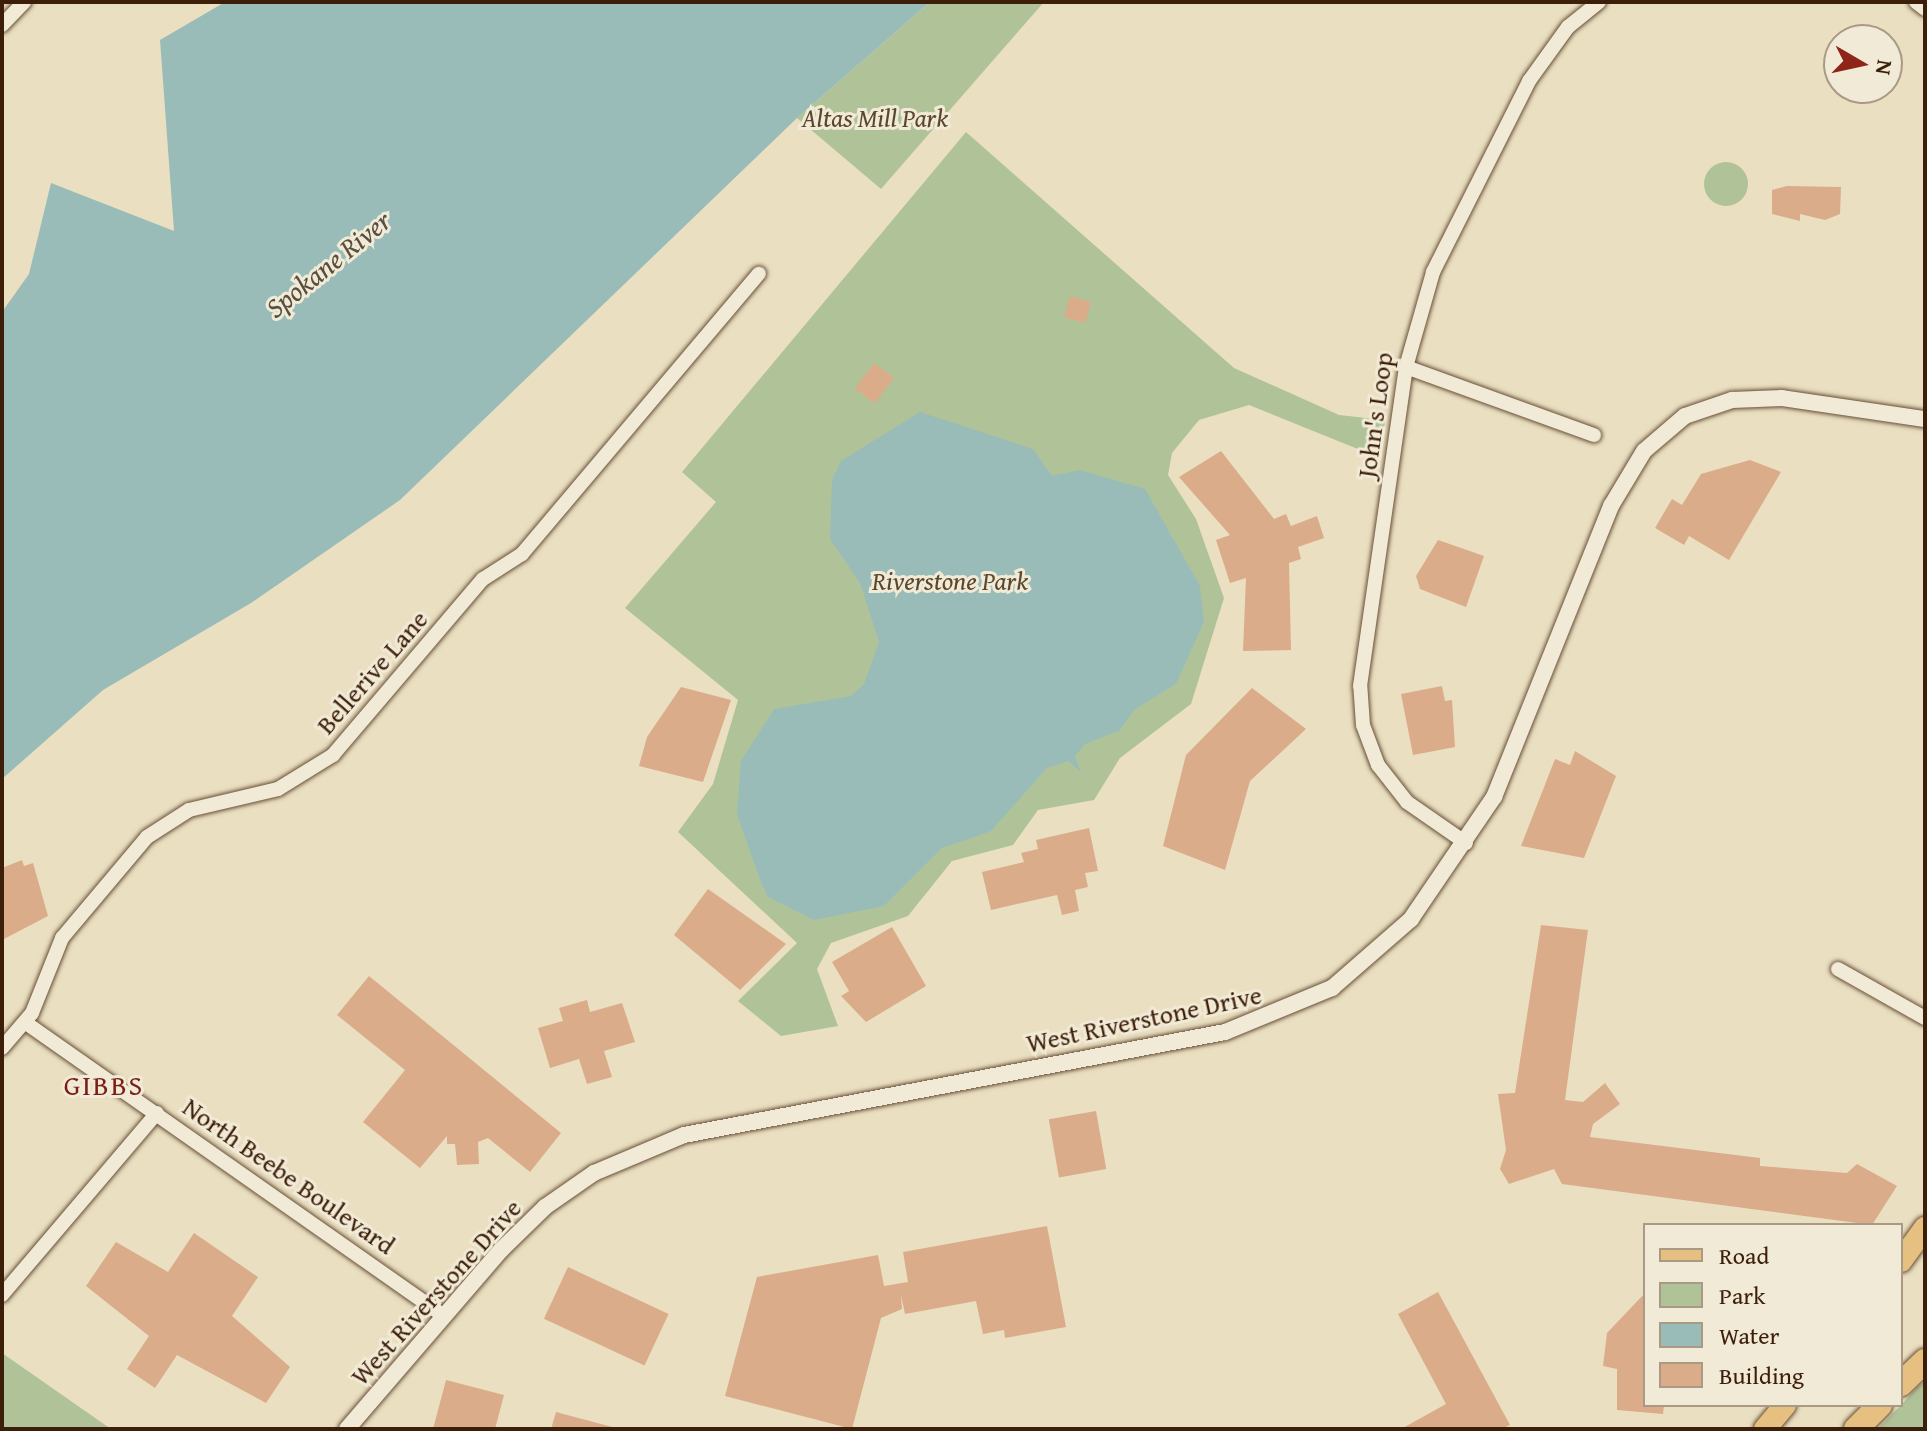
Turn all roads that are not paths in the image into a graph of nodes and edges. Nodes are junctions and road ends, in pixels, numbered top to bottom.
1 (24, 2) edge
2 (1599, 2) edge
3 (1916, 2) edge
4 (1925, 9) edge
5 (2, 25) edge
6 (759, 274) dead end
7 (1406, 367) junction
8 (1925, 419) edge
9 (1594, 435) dead end
10 (1466, 843) junction
11 (1838, 969) dead end
12 (1925, 1018) edge
13 (26, 1023) junction
14 (2, 1048) edge
15 (157, 1113) junction
16 (1925, 1228) edge
17 (1903, 1258) edge
18 (2, 1295) edge
19 (444, 1316) junction
20 (1925, 1361) edge
21 (1903, 1382) edge
22 (1783, 1407) edge
23 (1878, 1407) edge
24 (347, 1429) edge
25 (1765, 1429) edge
26 (1856, 1429) edge

1 - 5 street
2 - 7 street, John's Loop
3 - 4 street
6 - 13 street, Bellerive Lane
7 - 9 street
7 - 10 street, John's Loop
8 - 10 street, West Riverstone Drive
10 - 19 street, West Riverstone Drive
11 - 12 street
13 - 14 street, Bellerive Lane
13 - 15 street, North Beebe Boulevard
15 - 18 street
15 - 19 street, North Beebe Boulevard
16 - 17 main road
19 - 24 street, West Riverstone Drive
20 - 21 highway
22 - 25 main road
23 - 26 highway

